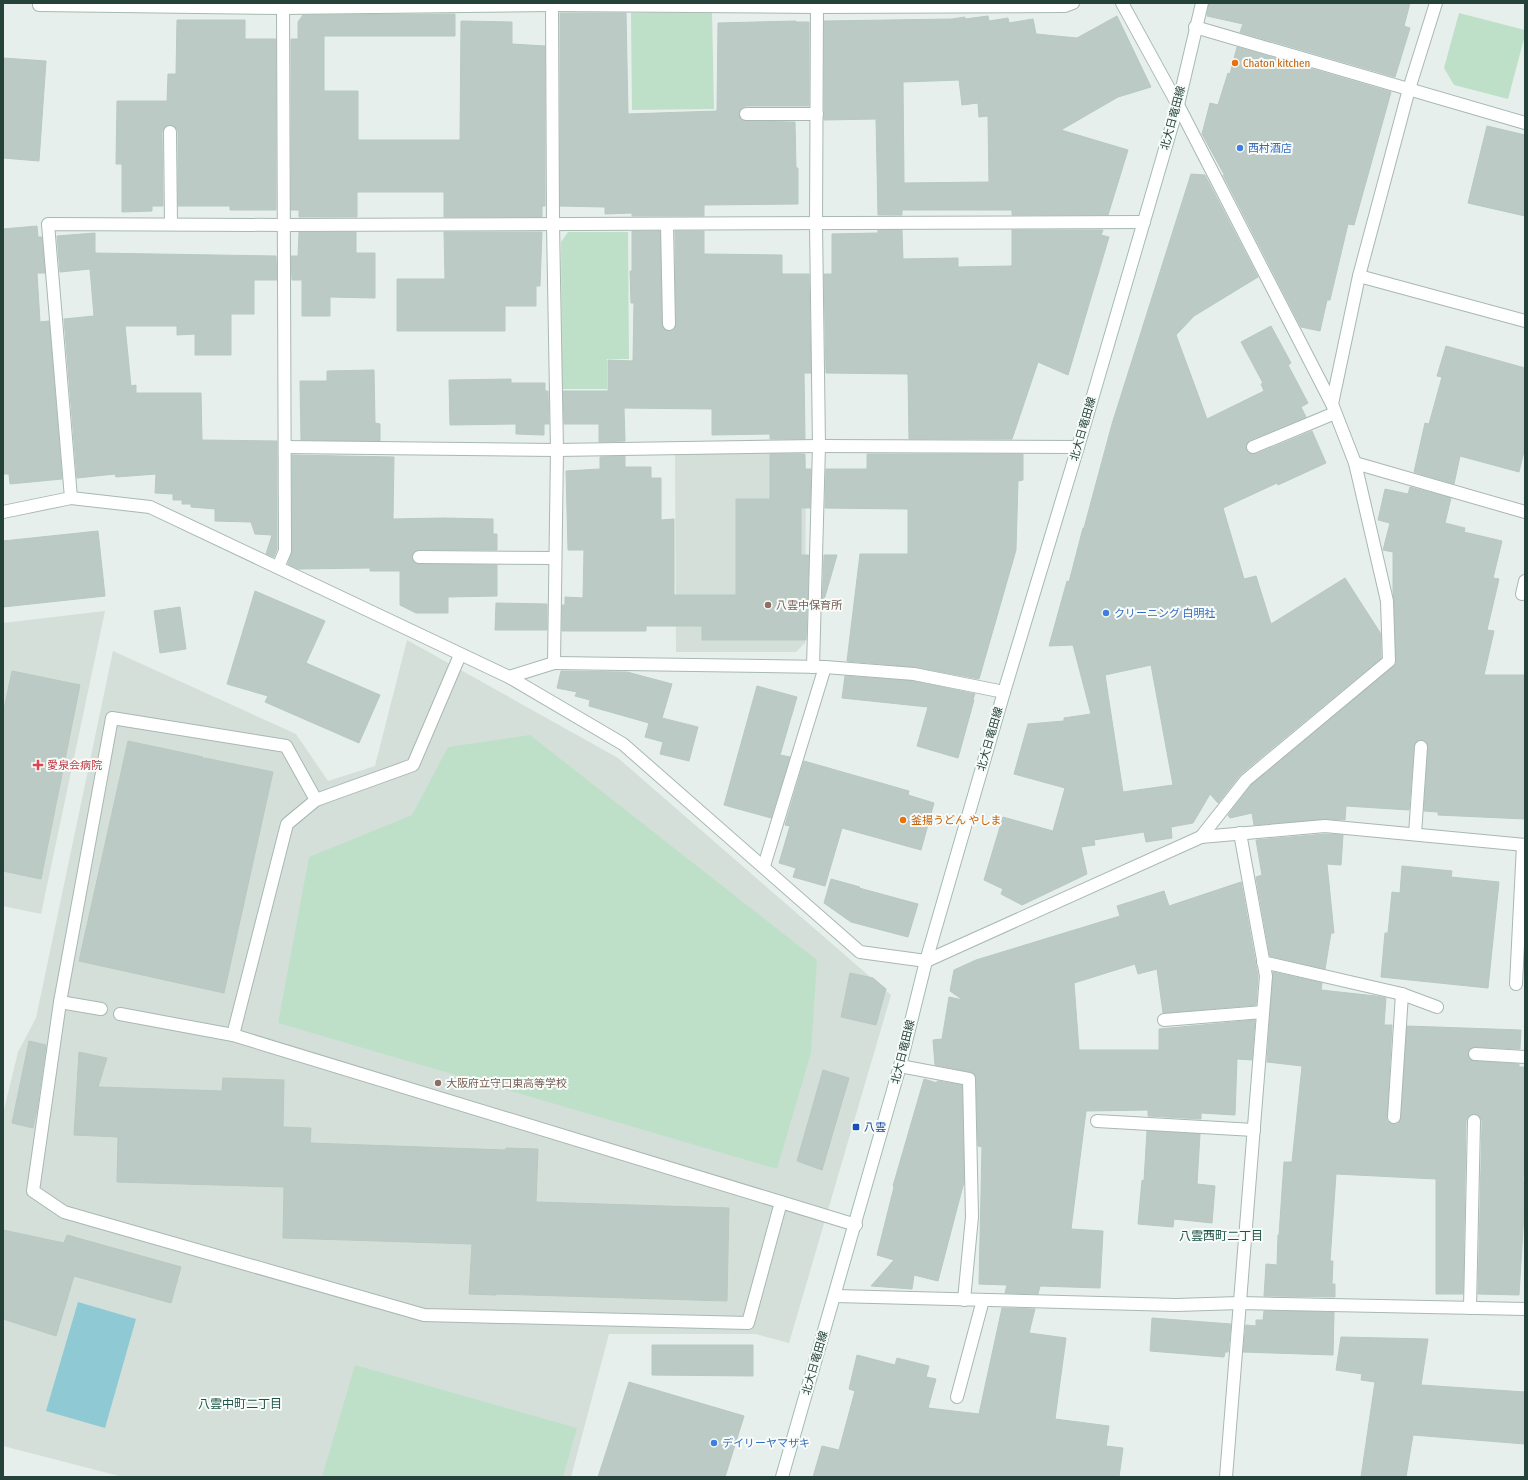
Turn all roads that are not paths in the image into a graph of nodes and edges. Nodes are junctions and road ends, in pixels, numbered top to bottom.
1 (1073, 3) edge
2 (1122, 3) edge
3 (1202, 3) edge
4 (1436, 3) edge
5 (552, 4) edge
6 (39, 5) dead end
7 (817, 5) edge
8 (283, 6) edge
9 (1195, 27) junction
10 (1409, 89) junction
11 (1178, 105) junction
12 (746, 114) dead end
13 (817, 114) junction
14 (1525, 123) edge
15 (170, 132) dead end
16 (1144, 222) junction
17 (171, 224) junction
18 (553, 224) junction
19 (667, 224) junction
20 (816, 224) junction
21 (284, 225) junction
22 (1359, 276) junction
23 (1525, 321) edge
24 (668, 324) dead end
25 (1334, 408) junction
26 (818, 446) junction
27 (285, 447) junction
28 (1078, 447) junction
29 (1254, 447) dead end
30 (557, 450) junction
31 (1355, 463) junction
32 (71, 498) junction
33 (3, 512) edge
34 (1525, 512) edge
35 (419, 557) dead end
36 (556, 558) junction
37 (278, 567) junction
38 (1525, 581) edge
39 (1522, 594) dead end
40 (460, 654) junction
41 (554, 663) junction
42 (819, 667) junction
43 (508, 677) junction
44 (1004, 692) junction
45 (1421, 747) dead end
46 (316, 800) junction
47 (1240, 833) junction
48 (1415, 834) junction
49 (1201, 837) junction
50 (1524, 845) edge
51 (764, 866) junction
52 (926, 961) junction
53 (1263, 962) junction
54 (1516, 984) dead end
55 (1402, 994) junction
56 (60, 1002) junction
57 (1437, 1007) dead end
58 (101, 1009) dead end
59 (1263, 1012) junction
60 (120, 1014) dead end
61 (1164, 1020) dead end
62 (233, 1034) junction
63 (1475, 1054) dead end
64 (1525, 1057) edge
65 (900, 1066) junction
66 (1394, 1117) dead end
67 (1097, 1121) dead end
68 (1474, 1122) dead end
69 (1254, 1130) junction
70 (781, 1202) junction
71 (856, 1225) junction
72 (835, 1296) junction
73 (964, 1300) junction
74 (983, 1300) junction
75 (1240, 1303) junction
76 (1470, 1308) junction
77 (1525, 1309) edge
78 (957, 1397) dead end
79 (782, 1477) edge
80 (1226, 1477) edge

1 - 7 street
2 - 11 street
3 - 9 street, 北大日竜田線
4 - 10 street
5 - 7 street
5 - 8 street
5 - 18 street
6 - 8 street
7 - 13 street
8 - 21 street
9 - 10 street
9 - 11 street, 北大日竜田線
10 - 14 street
10 - 22 street
11 - 16 street, 北大日竜田線
11 - 25 street
12 - 13 street
13 - 20 street
15 - 17 street
16 - 20 street
16 - 28 street, 北大日竜田線
17 - 21 street
17 - 32 street
18 - 19 street
18 - 21 street
18 - 30 street
19 - 20 street
19 - 24 street
20 - 26 street
21 - 27 street
22 - 23 street
22 - 25 street
25 - 29 street
25 - 31 street
26 - 28 street
26 - 30 street
26 - 42 street
27 - 30 street
27 - 37 street
28 - 44 street, 北大日竜田線
30 - 36 street
31 - 34 street
31 - 49 street
32 - 33 street
32 - 37 street
35 - 36 street
36 - 41 street
37 - 40 street
38 - 39 street
40 - 43 street
40 - 46 street
41 - 42 street
41 - 43 street
42 - 44 street
42 - 51 street
43 - 51 street
44 - 52 street, 北大日竜田線
45 - 48 street
46 - 56 street
46 - 62 street
47 - 48 street
47 - 49 street
47 - 53 street
48 - 50 street
49 - 52 street
50 - 54 street
51 - 52 street
52 - 65 street, 北大日竜田線
53 - 55 street
53 - 59 street
55 - 57 street
55 - 66 street
56 - 58 street
56 - 70 street
59 - 61 street
59 - 69 street
60 - 62 street
62 - 70 street
63 - 64 street
65 - 71 street, 北大日竜田線
65 - 73 street
67 - 69 street
68 - 76 street
69 - 75 street
70 - 71 street
71 - 72 street, 北大日竜田線
72 - 73 street
72 - 79 street, 北大日竜田線
73 - 74 street
74 - 75 street
74 - 78 street
75 - 76 street
75 - 80 street
76 - 77 street

